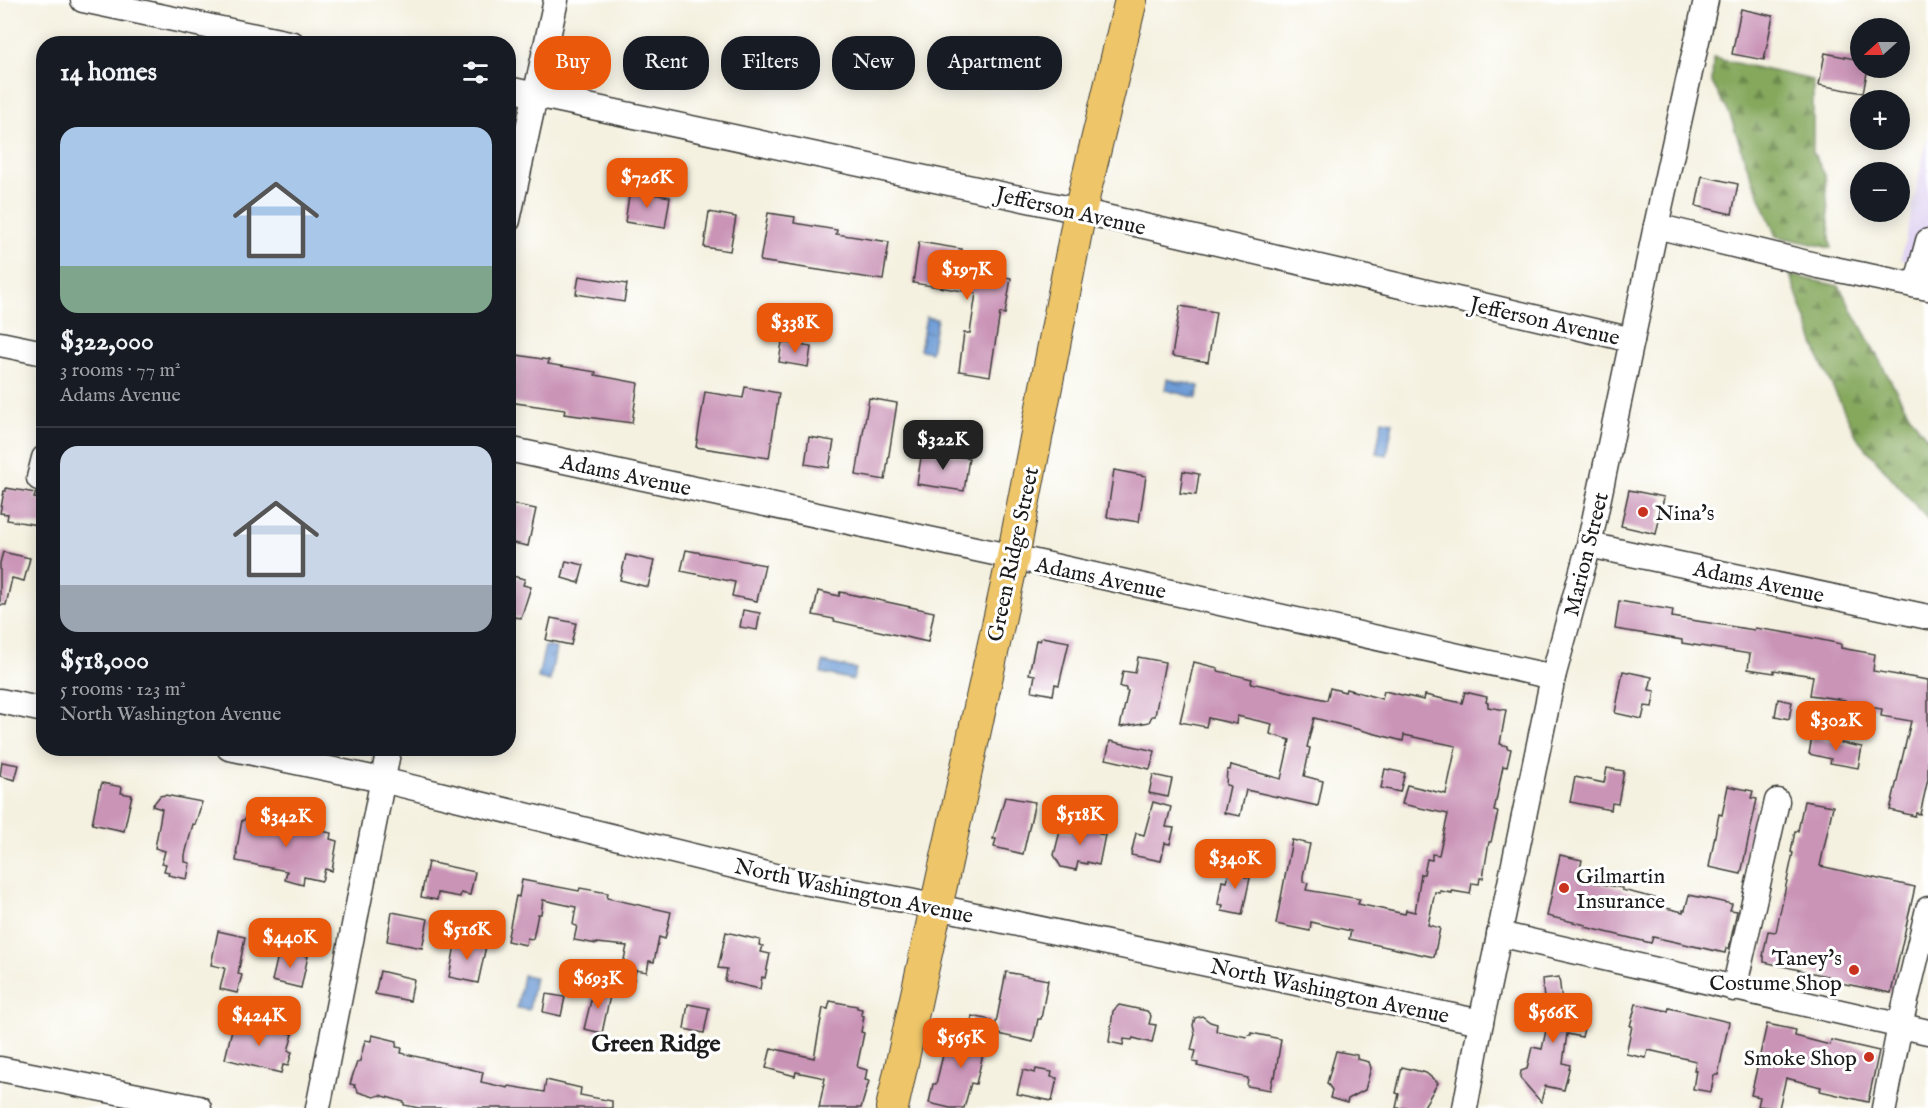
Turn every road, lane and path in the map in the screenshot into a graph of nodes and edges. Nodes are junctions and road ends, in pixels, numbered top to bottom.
1 (83, 0) edge
2 (556, 0) edge
3 (1131, 0) edge
4 (1706, 0) edge
5 (255, 36) edge
6 (516, 91) edge
7 (534, 95) junction
8 (516, 182) edge
9 (1080, 211) junction
10 (1656, 226) junction
11 (1928, 242) edge
12 (1922, 287) edge
13 (1632, 340) junction
14 (0, 344) edge
15 (36, 351) edge
16 (516, 451) edge
17 (1589, 545) junction
18 (1013, 557) junction
19 (1928, 617) edge
20 (1553, 677) junction
21 (0, 701) edge
22 (36, 708) edge
23 (267, 756) edge
24 (387, 756) edge
25 (382, 780) junction
26 (1777, 801) dead end
27 (936, 907) junction
28 (1928, 912) edge
29 (1499, 934) junction
30 (1734, 989) junction
31 (1481, 1022) junction
32 (1900, 1025) junction
33 (1928, 1032) edge
34 (0, 1069) edge
35 (199, 1108) edge
36 (318, 1108) edge
37 (892, 1108) edge
38 (1465, 1108) edge
39 (1884, 1108) edge

1 - 5 street
2 - 7 street
3 - 9 main road, Green Ridge Street
4 - 10 street, Marion Street
6 - 7 street, Jefferson Avenue
7 - 8 street
7 - 9 street, Jefferson Avenue
9 - 13 street, Jefferson Avenue
9 - 18 main road, Green Ridge Street
10 - 12 street
10 - 13 street, Marion Street
11 - 12 street
13 - 17 street, Marion Street
14 - 15 street
16 - 18 street, Adams Avenue
17 - 19 street, Adams Avenue
17 - 20 street, Marion Street
18 - 20 street, Adams Avenue
18 - 27 main road, Green Ridge Street
20 - 29 street, Marion Street
21 - 22 street
23 - 25 street, North Washington Avenue
24 - 25 street
25 - 27 street, North Washington Avenue
25 - 36 street
26 - 30 street
27 - 31 street, North Washington Avenue
27 - 37 main road, Green Ridge Street
28 - 32 street
29 - 30 street
29 - 31 street, Marion Street
30 - 32 street
31 - 38 street, Marion Street
32 - 33 street
32 - 39 street
34 - 35 street

